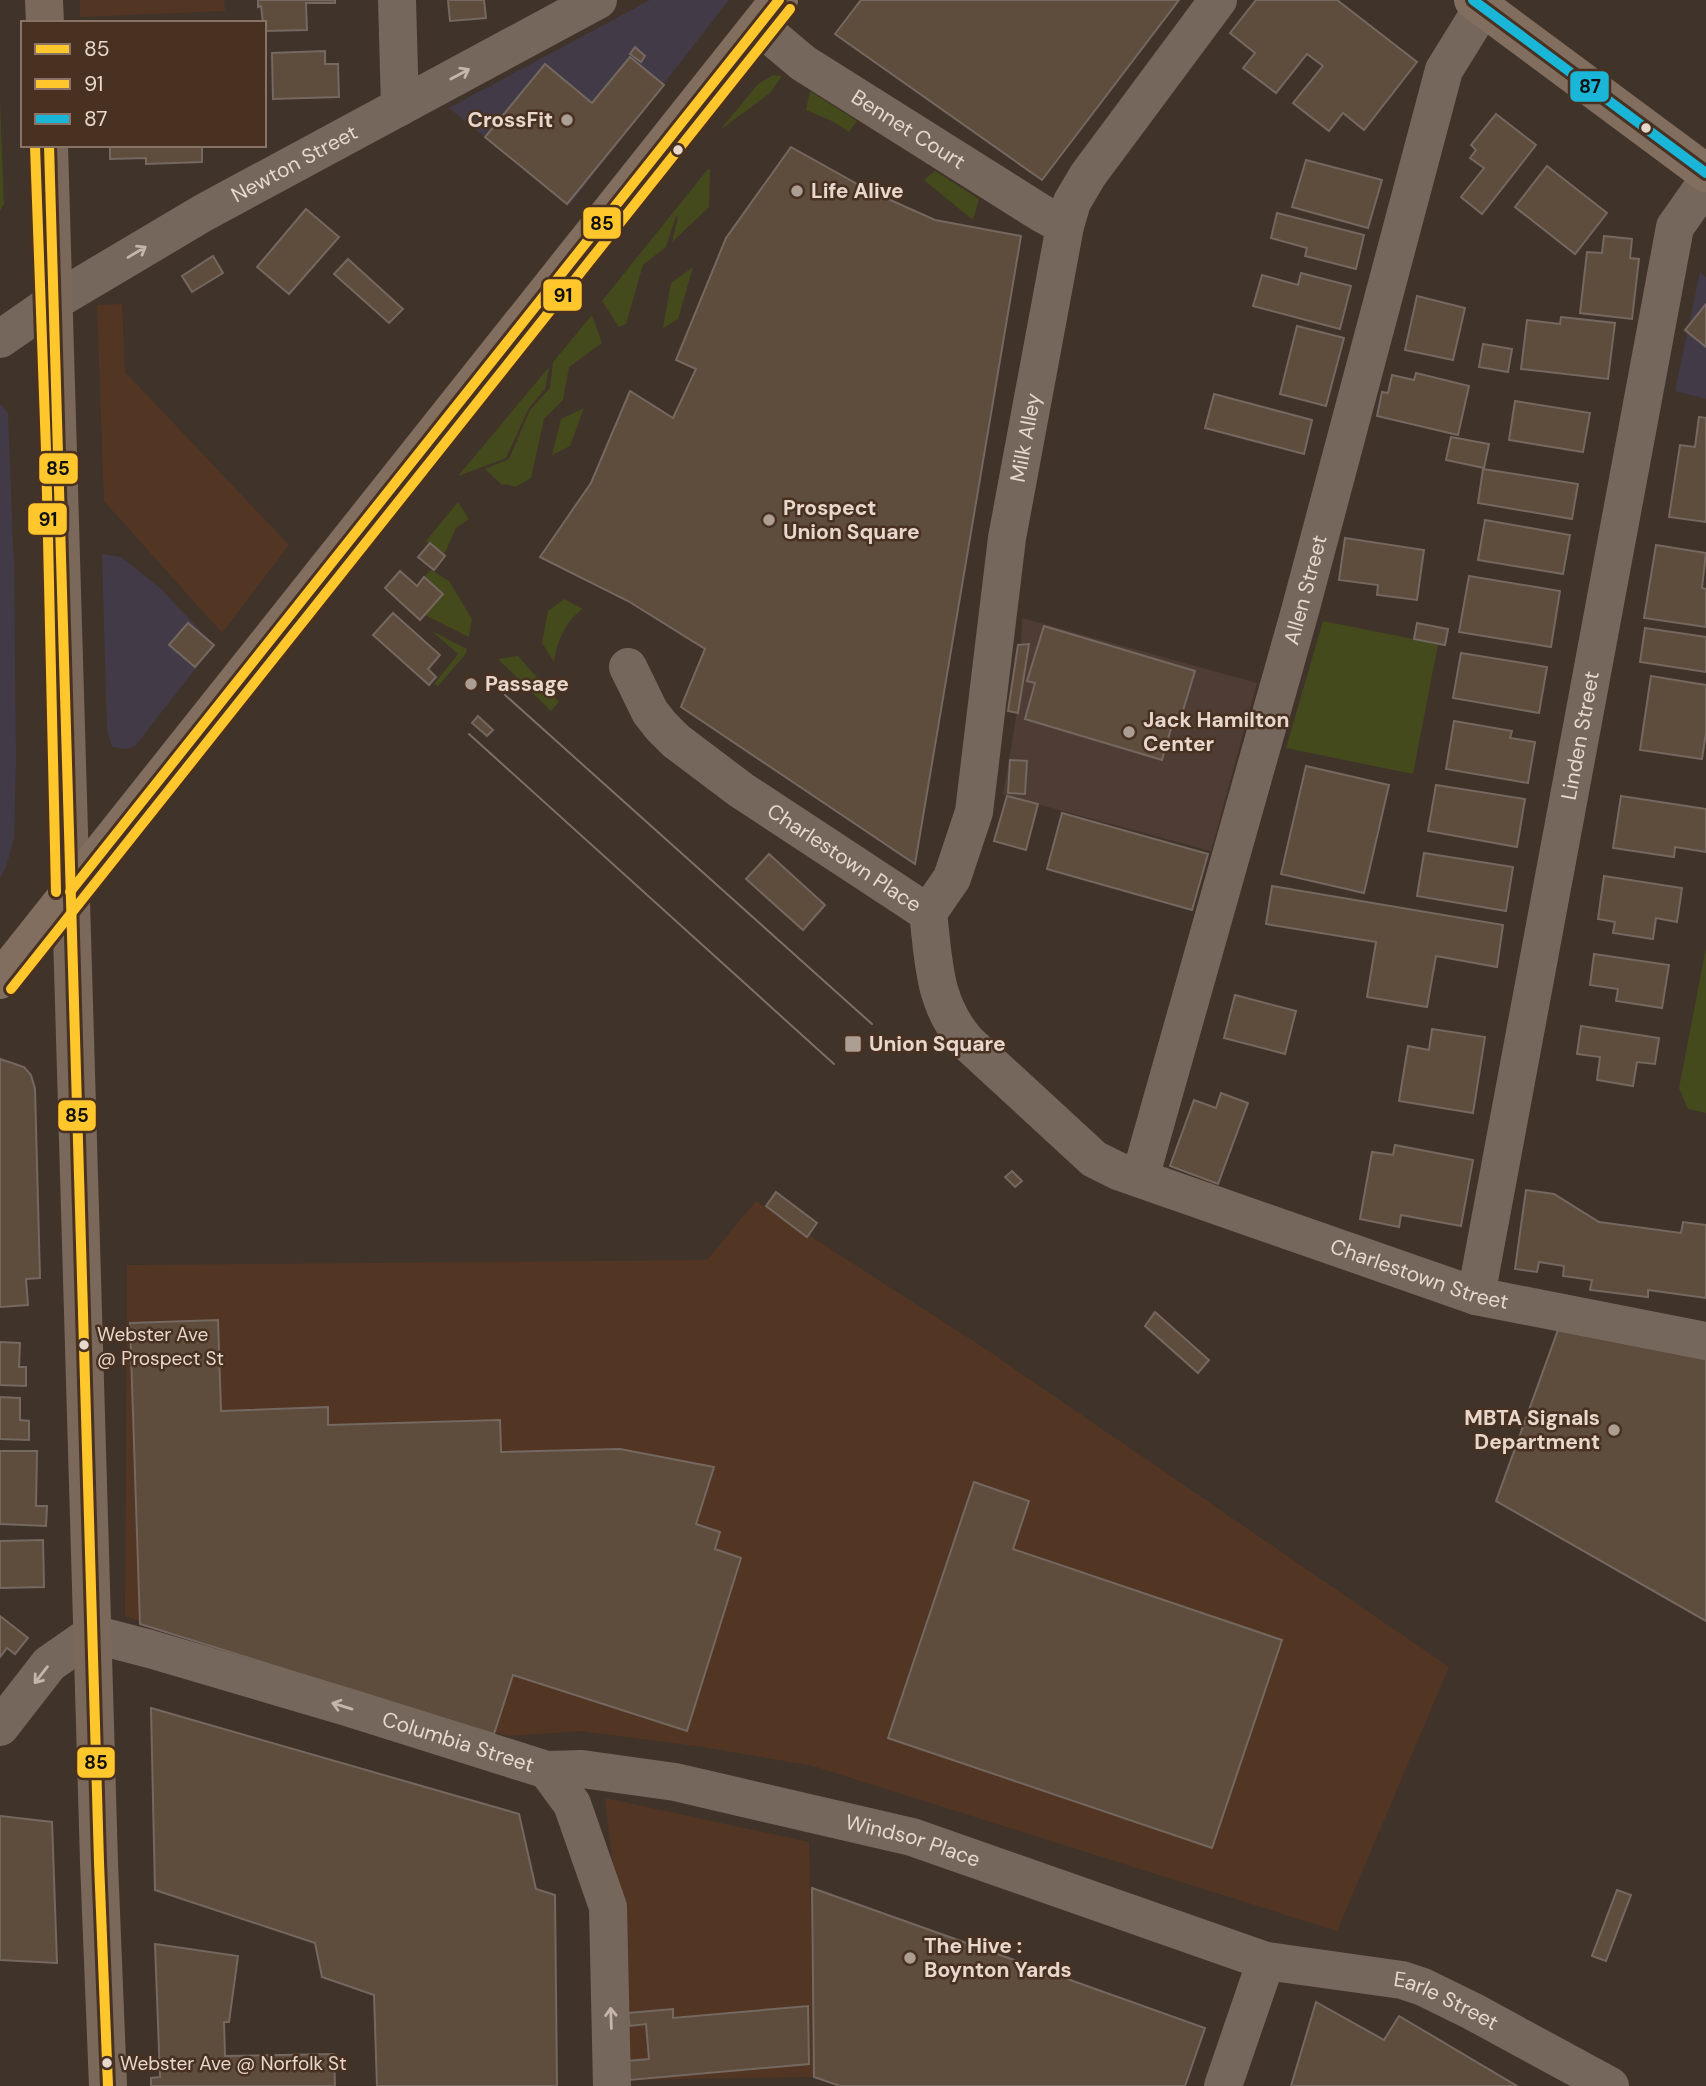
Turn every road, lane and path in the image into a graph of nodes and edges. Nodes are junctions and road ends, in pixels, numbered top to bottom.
1 (44, 0) edge
2 (397, 0) edge
3 (598, 0) edge
4 (1218, 0) edge
5 (1478, 4) edge
6 (769, 13) edge
7 (45, 21) edge
8 (400, 107) junction
9 (49, 147) edge
10 (1706, 173) edge
11 (1706, 183) edge
12 (1065, 226) junction
13 (67, 294) junction
14 (0, 339) edge
15 (628, 667) dead end
16 (70, 892) junction
17 (928, 913) junction
18 (7, 963) edge
19 (1140, 1178) junction
20 (1476, 1296) junction
21 (1706, 1341) edge
22 (92, 1634) junction
23 (0, 1727) edge
24 (547, 1770) junction
25 (1266, 1961) junction
26 (108, 2086) edge
27 (612, 2086) edge
28 (1223, 2086) edge
29 (1610, 2086) edge

1 - 7 main road
2 - 8 street
8 -> 3 street, Newton Street
4 - 12 street, Milk Alley
5 - 10 main road
5 - 19 street, Allen Street
6 - 12 street, Bennet Court
6 - 16 main road
13 -> 8 street, Newton Street
9 - 13 main road
11 - 20 street, Linden Street
12 - 17 street, Milk Alley
13 - 14 street, Newton Street
13 - 16 main road
15 - 17 street, Charlestown Place
16 - 18 main road
16 - 22 main road
17 - 19 street, Charlestown Place
19 - 20 street, Charlestown Street
20 - 21 street, Charlestown Street
22 -> 23 street
24 -> 22 street, Columbia Street
22 - 26 main road
24 - 25 street, Windsor Place
27 -> 24 street, Columbia Street
25 - 28 street
25 - 29 street, Earle Street

